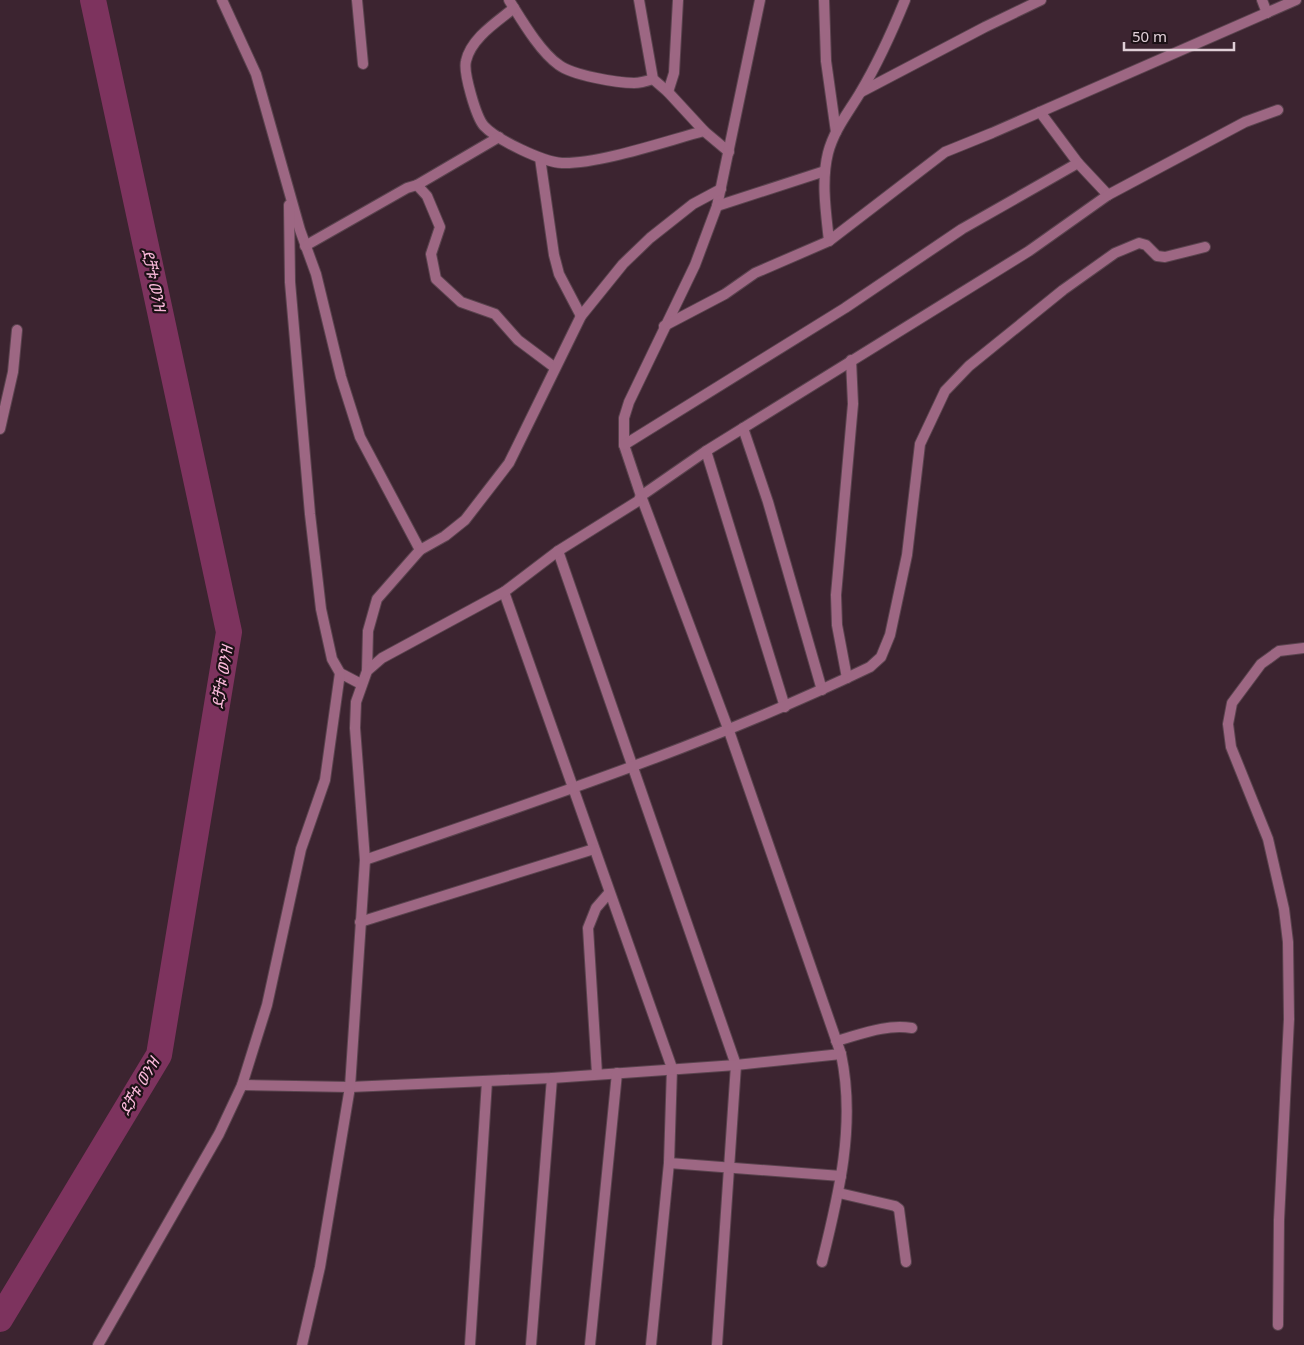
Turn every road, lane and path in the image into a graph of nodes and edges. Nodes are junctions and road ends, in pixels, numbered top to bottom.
1 (222, 0) edge
2 (357, 0) edge
3 (639, 0) edge
4 (678, 0) edge
5 (760, 0) edge
6 (824, 0) edge
7 (905, 0) edge
8 (1041, 0) edge
9 (1262, 0) edge
10 (1296, 0) edge
11 (511, 4) edge
12 (1267, 14) junction
13 (363, 64) dead end
14 (653, 79) junction
15 (668, 92) junction
16 (861, 92) junction
17 (1278, 110) dead end
18 (1040, 112) junction
19 (704, 131) junction
20 (836, 132) junction
21 (499, 137) junction
22 (730, 152) junction
23 (540, 158) junction
24 (1078, 163) junction
25 (825, 171) junction
26 (418, 185) junction
27 (721, 189) junction
28 (289, 192) junction
29 (1108, 196) junction
30 (717, 206) junction
31 (828, 241) junction
32 (305, 246) junction
33 (1205, 247) dead end
34 (581, 316) junction
35 (664, 326) junction
36 (17, 330) dead end
37 (851, 360) junction
38 (554, 367) junction
39 (742, 428) junction
40 (0, 429) edge
41 (624, 445) junction
42 (706, 451) junction
43 (641, 496) junction
44 (420, 550) junction
45 (558, 550) junction
46 (504, 592) junction
47 (1304, 648) edge
48 (367, 671) junction
49 (340, 673) junction
50 (847, 678) junction
51 (361, 684) junction
52 (822, 690) junction
53 (785, 707) junction
54 (729, 731) junction
55 (634, 768) junction
56 (574, 789) junction
57 (594, 849) junction
58 (365, 860) junction
59 (609, 893) junction
60 (360, 922) junction
61 (912, 1028) dead end
62 (836, 1042) junction
63 (841, 1054) junction
64 (736, 1065) junction
65 (672, 1068) junction
66 (616, 1073) junction
67 (597, 1074) junction
68 (552, 1078) junction
69 (487, 1080) junction
70 (242, 1085) junction
71 (350, 1087) junction
72 (670, 1163) junction
73 (731, 1169) junction
74 (841, 1176) junction
75 (839, 1194) junction
76 (822, 1262) dead end
77 (906, 1262) dead end
78 (1278, 1325) dead end
79 (98, 1345) edge
80 (302, 1345) edge
81 (470, 1345) edge
82 (531, 1345) edge
83 (590, 1345) edge
84 (651, 1345) edge
85 (717, 1345) edge

1 - 28 street
2 - 13 street
3 - 14 street
4 - 15 street
5 - 22 street
6 - 20 street
7 - 16 street
8 - 16 street
9 - 12 street
10 - 12 street
11 - 14 street
11 - 21 street
12 - 18 street
14 - 15 street
15 - 19 street
16 - 20 street
17 - 29 street
18 - 24 street
18 - 31 street
19 - 22 street
19 - 23 street
20 - 25 street
21 - 23 street
21 - 26 street
22 - 27 street
23 - 34 street
24 - 29 street
24 - 41 street
25 - 30 street
25 - 31 street
26 - 32 street
26 - 38 street
27 - 30 street
27 - 34 street
28 - 32 street
28 - 49 street
29 - 37 street
30 - 35 street
31 - 35 street
32 - 44 street
33 - 50 street
34 - 38 street
35 - 41 street
36 - 40 street
37 - 39 street
37 - 50 street
38 - 44 street
39 - 42 street
39 - 52 street
41 - 43 street
42 - 43 street
42 - 53 street
43 - 45 street
43 - 54 street
44 - 48 street
45 - 46 street
45 - 55 street
46 - 48 street
46 - 56 street
47 - 78 street
48 - 51 street
49 - 51 street
49 - 70 street
50 - 52 street
51 - 58 street
52 - 53 street
53 - 54 street
54 - 55 street
54 - 62 street
55 - 56 street
55 - 64 street
56 - 57 street
56 - 58 street
57 - 59 street
57 - 60 street
58 - 60 street
59 - 65 street
59 - 67 street
60 - 71 street
61 - 62 street
62 - 63 street
63 - 64 street
63 - 74 street
64 - 65 street
64 - 73 street
65 - 66 street
65 - 72 street
66 - 67 street
66 - 83 street
67 - 68 street
68 - 69 street
68 - 82 street
69 - 71 street
69 - 81 street
70 - 71 street
70 - 79 street
71 - 80 street
72 - 73 street
72 - 84 street
73 - 74 street
73 - 85 street
74 - 75 street
75 - 76 street
75 - 77 street

